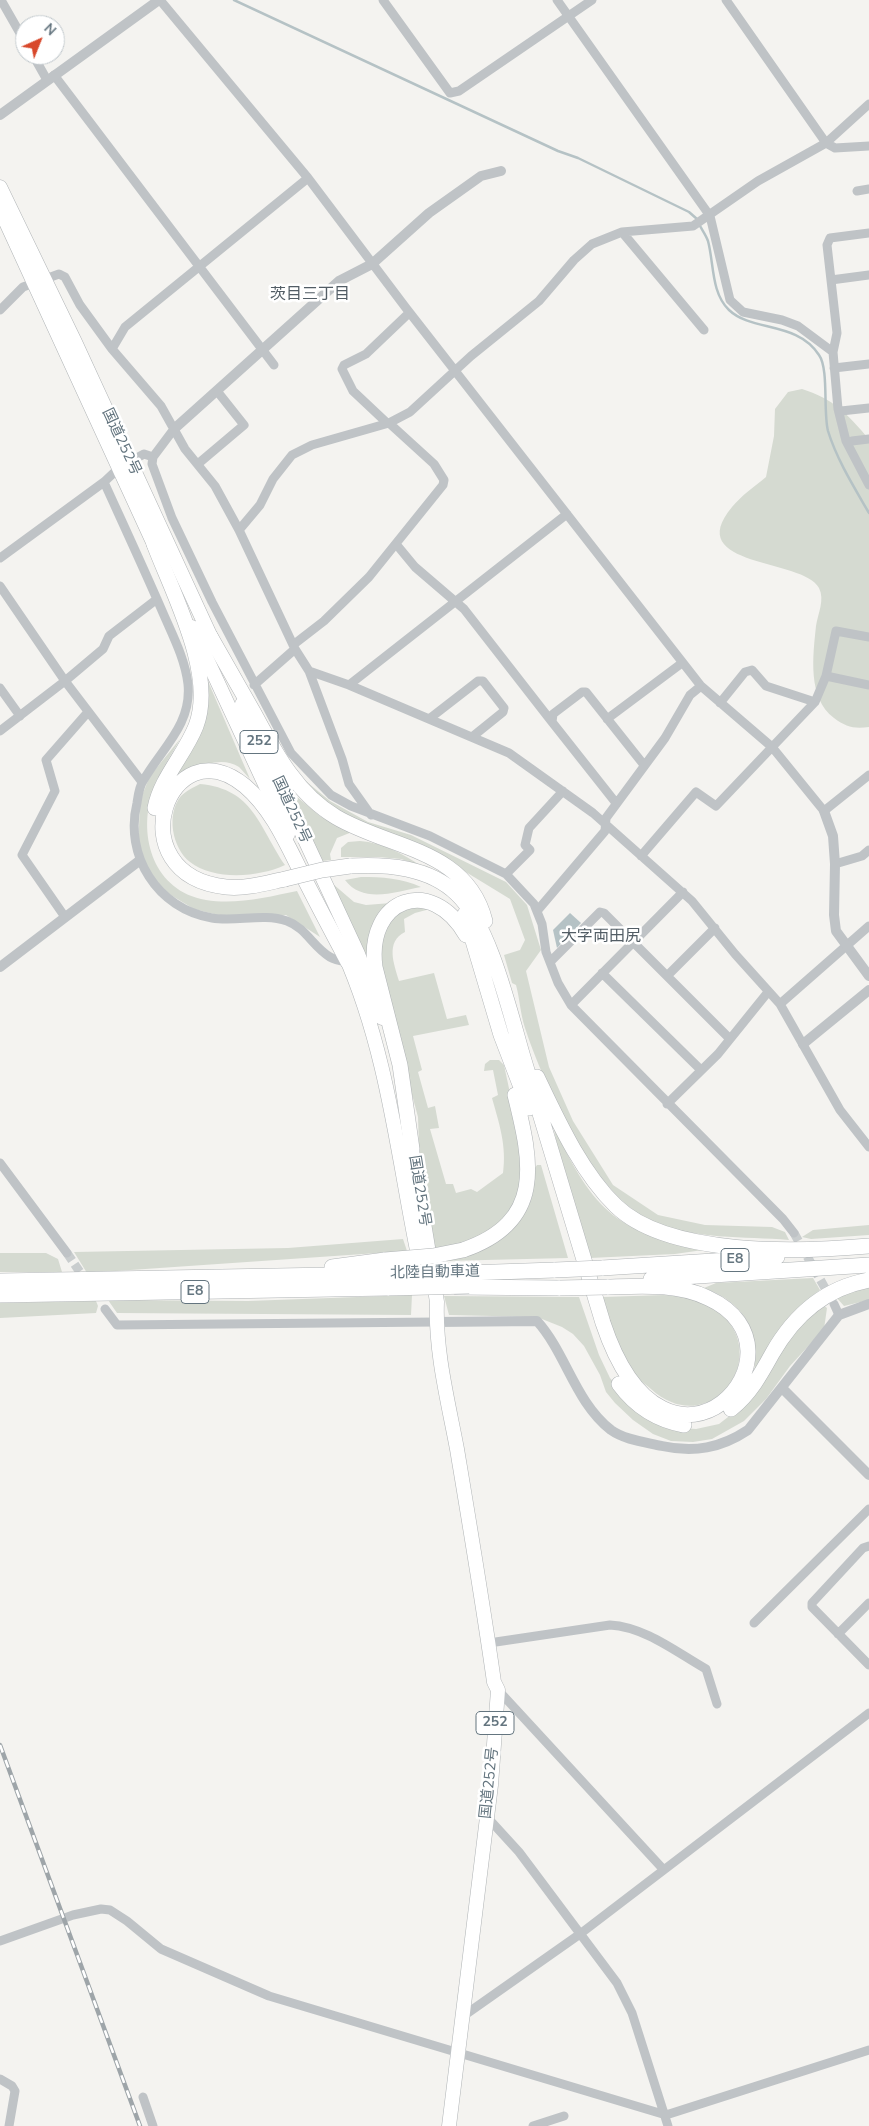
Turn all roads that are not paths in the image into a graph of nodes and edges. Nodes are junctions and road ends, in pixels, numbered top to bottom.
1 (1, 0) edge
2 (160, 0) edge
3 (383, 0) edge
4 (557, 0) edge
5 (592, 0) edge
6 (726, 0) edge
7 (568, 16) junction
8 (15, 24) edge
9 (41, 65) edge
10 (51, 77) junction
11 (869, 104) edge
12 (0, 115) edge
13 (826, 143) junction
14 (869, 146) edge
15 (501, 171) dead end
16 (308, 178) junction
17 (0, 187) edge
18 (869, 189) edge
19 (857, 191) dead end
20 (0, 209) edge
21 (710, 216) junction
22 (622, 232) junction
23 (869, 233) edge
24 (372, 264) junction
25 (198, 267) junction
26 (869, 275) edge
27 (39, 280) junction
28 (831, 280) junction
29 (0, 310) edge
30 (410, 313) junction
31 (704, 330) dead end
32 (262, 348) junction
33 (112, 349) junction
34 (833, 352) junction
35 (869, 364) edge
36 (274, 365) dead end
37 (834, 368) junction
38 (456, 371) junction
39 (217, 391) junction
40 (869, 408) edge
41 (838, 409) junction
42 (388, 423) junction
43 (174, 429) junction
44 (869, 439) edge
45 (852, 441) dead end
46 (153, 457) junction
47 (198, 463) junction
48 (125, 465) junction
49 (104, 482) junction
50 (869, 485) edge
51 (567, 514) junction
52 (238, 530) junction
53 (154, 544) junction
54 (396, 544) junction
55 (0, 558) edge
56 (0, 586) edge
57 (157, 599) junction
58 (456, 602) junction
59 (210, 636) junction
60 (869, 637) edge
61 (294, 647) junction
62 (682, 663) junction
63 (309, 671) junction
64 (826, 676) junction
65 (65, 681) junction
66 (254, 685) junction
67 (350, 685) junction
68 (869, 685) edge
69 (701, 686) junction
70 (0, 688) edge
71 (815, 702) junction
72 (720, 703) junction
73 (88, 712) junction
74 (20, 716) junction
75 (428, 719) junction
76 (607, 719) junction
77 (552, 722) junction
78 (0, 731) edge
79 (472, 737) junction
80 (772, 747) junction
81 (644, 765) junction
82 (869, 775) edge
83 (142, 782) junction
84 (564, 791) junction
85 (616, 803) junction
86 (824, 811) junction
87 (371, 816) junction
88 (605, 824) junction
89 (866, 853) edge
90 (641, 856) junction
91 (139, 861) junction
92 (836, 864) junction
93 (869, 864) edge
94 (506, 874) junction
95 (287, 882) junction
96 (682, 892) junction
97 (537, 911) junction
98 (65, 917) junction
99 (869, 926) edge
100 (715, 928) junction
101 (633, 942) junction
102 (846, 946) junction
103 (484, 957) junction
104 (348, 962) junction
105 (550, 962) junction
106 (0, 967) edge
107 (602, 973) junction
108 (667, 976) junction
109 (869, 976) edge
110 (869, 990) edge
111 (768, 992) junction
112 (780, 1004) junction
113 (571, 1005) junction
114 (508, 1033) junction
115 (729, 1038) junction
116 (803, 1044) junction
117 (701, 1070) junction
118 (668, 1104) junction
119 (869, 1147) edge
120 (412, 1149) junction
121 (0, 1163) edge
122 (794, 1233) tunnel mouth
123 (869, 1246) edge
124 (869, 1250) edge
125 (67, 1253) tunnel mouth
126 (869, 1265) edge
127 (387, 1274) junction
128 (605, 1279) junction
129 (869, 1280) edge
130 (0, 1281) edge
131 (468, 1282) junction
132 (0, 1295) edge
133 (834, 1304) tunnel mouth
134 (869, 1304) edge
135 (105, 1309) dead end
136 (839, 1315) junction
137 (436, 1322) junction
138 (782, 1388) junction
139 (869, 1475) edge
140 (869, 1509) edge
141 (869, 1546) edge
142 (869, 1603) edge
143 (754, 1623) dead end
144 (838, 1634) junction
145 (489, 1643) junction
146 (869, 1665) edge
147 (498, 1690) junction
148 (717, 1704) dead end
149 (869, 1713) edge
150 (487, 1817) junction
151 (663, 1869) junction
152 (580, 1934) junction
153 (0, 1942) edge
154 (462, 2018) junction
155 (869, 2050) edge
156 (459, 2052) junction
157 (0, 2079) edge
158 (143, 2097) dead end
159 (666, 2115) junction
160 (564, 2116) dead end
161 (9, 2126) edge
162 (153, 2126) edge
163 (449, 2126) edge
164 (533, 2126) edge
165 (668, 2126) edge

1 - 8 street
2 - 10 street
2 - 16 street
3 - 7 street
4 - 7 street
5 - 7 street
6 - 13 street
7 - 21 street
9 - 10 street
10 - 12 street
10 - 25 street
11 - 13 street
13 - 14 street
13 - 21 street
15 - 24 street
16 - 24 street
16 - 25 street
17 - 27 highway, 国道252号 / 252
18 - 19 street
20 - 27 highway, 国道252号 / 252
21 - 22 street
21 - 34 street
22 - 31 street
22 - 38 street
23 - 28 street
24 - 30 street
24 - 32 street
25 - 32 street
25 - 33 street
26 - 28 street
27 - 29 street
27 - 33 street
27 - 48 highway, 国道252号 / 252
28 - 34 street
30 - 38 street
30 - 42 street
32 - 36 street
32 - 39 street
33 - 43 street
34 - 37 street
35 - 37 street
37 - 41 street
38 - 42 street
38 - 51 street
39 - 43 street
39 - 47 street
40 - 41 street
41 - 50 street
42 - 52 street
42 - 54 street
43 - 46 street
43 - 47 street
44 - 45 street
46 - 48 street
46 - 66 street
47 - 52 street
48 - 49 street
48 - 53 highway, 国道252号 / 252
48 - 59 highway, 国道252号 / 252
49 - 55 street
49 - 57 street
51 - 58 street
51 - 62 street
52 - 61 street
53 - 95 highway
53 - 104 highway, 国道252号 / 252
54 - 58 street
54 - 61 street
56 - 65 street
57 - 65 street
57 - 83 street
58 - 67 street
58 - 77 street
59 - 103 highway
59 - 120 highway, 国道252号 / 252
60 - 64 street
61 - 63 street
61 - 66 street
62 - 69 street
62 - 76 street
63 - 67 street
63 - 87 street
64 - 68 street
64 - 71 street
65 - 73 street
65 - 74 street
66 - 87 street
67 - 75 street
69 - 72 street
69 - 81 street
70 - 74 street
71 - 72 street
71 - 80 street
72 - 80 street
73 - 83 street
73 - 98 street
74 - 78 street
75 - 79 street
75 - 79 street
76 - 77 street
76 - 81 street
77 - 85 street
79 - 84 street
80 - 86 street
80 - 90 street
81 - 85 street
82 - 86 street
83 - 91 street
84 - 88 street
84 - 94 street
85 - 88 street
86 - 92 street
87 - 94 street
88 - 90 street
88 - 97 street
89 - 92 street
89 - 93 street
90 - 96 street
91 - 98 street
91 - 104 street
92 - 102 street
94 - 97 street
95 - 103 highway, bridge
95 - 104 highway
96 - 100 street
96 - 101 street
97 - 105 street
98 - 106 street
99 - 102 street
100 - 108 street
100 - 111 street
101 - 105 street
101 - 107 street
101 - 108 street
102 - 109 street
102 - 112 street
103 - 114 highway
103 - 120 highway
104 - 137 highway, 国道252号 / 252
105 - 113 street
107 - 113 street
107 - 117 street
108 - 115 street
110 - 116 street
111 - 112 street
111 - 115 street
112 - 116 street
113 - 118 street
114 - 123 highway
114 - 127 highway, bridge
114 - 128 highway
114 - 129 highway
115 - 117 street
116 - 119 street
117 - 118 street
118 - 122 street
120 - 137 highway, 国道252号 / 252
121 - 125 street
124 - 128 highway, 北陸自動車道 / E8
126 - 128 highway, 北陸自動車道 / E8
127 - 130 highway, 北陸自動車道 / E8
127 - 131 highway, 北陸自動車道 / E8, bridge
127 - 131 highway, 北陸自動車道 / E8, bridge
127 - 132 highway, 北陸自動車道 / E8
128 - 131 highway, 北陸自動車道 / E8, bridge
133 - 136 street
134 - 136 street
135 - 137 street
136 - 138 street
137 - 138 street
137 - 145 highway, 国道252号 / 252
138 - 139 street
140 - 143 street
141 - 144 street
142 - 144 street
144 - 146 street
145 - 147 highway, 国道252号 / 252
145 - 148 street
147 - 150 highway, 国道252号 / 252
147 - 151 street
149 - 151 street
150 - 152 street
150 - 154 highway, 国道252号 / 252
151 - 152 street
152 - 154 street
152 - 159 street
153 - 156 street
154 - 156 highway, 国道252号 / 252
155 - 159 street
156 - 159 street
156 - 163 highway, 国道252号 / 252
157 - 161 street
158 - 162 street
159 - 165 street
160 - 164 street

